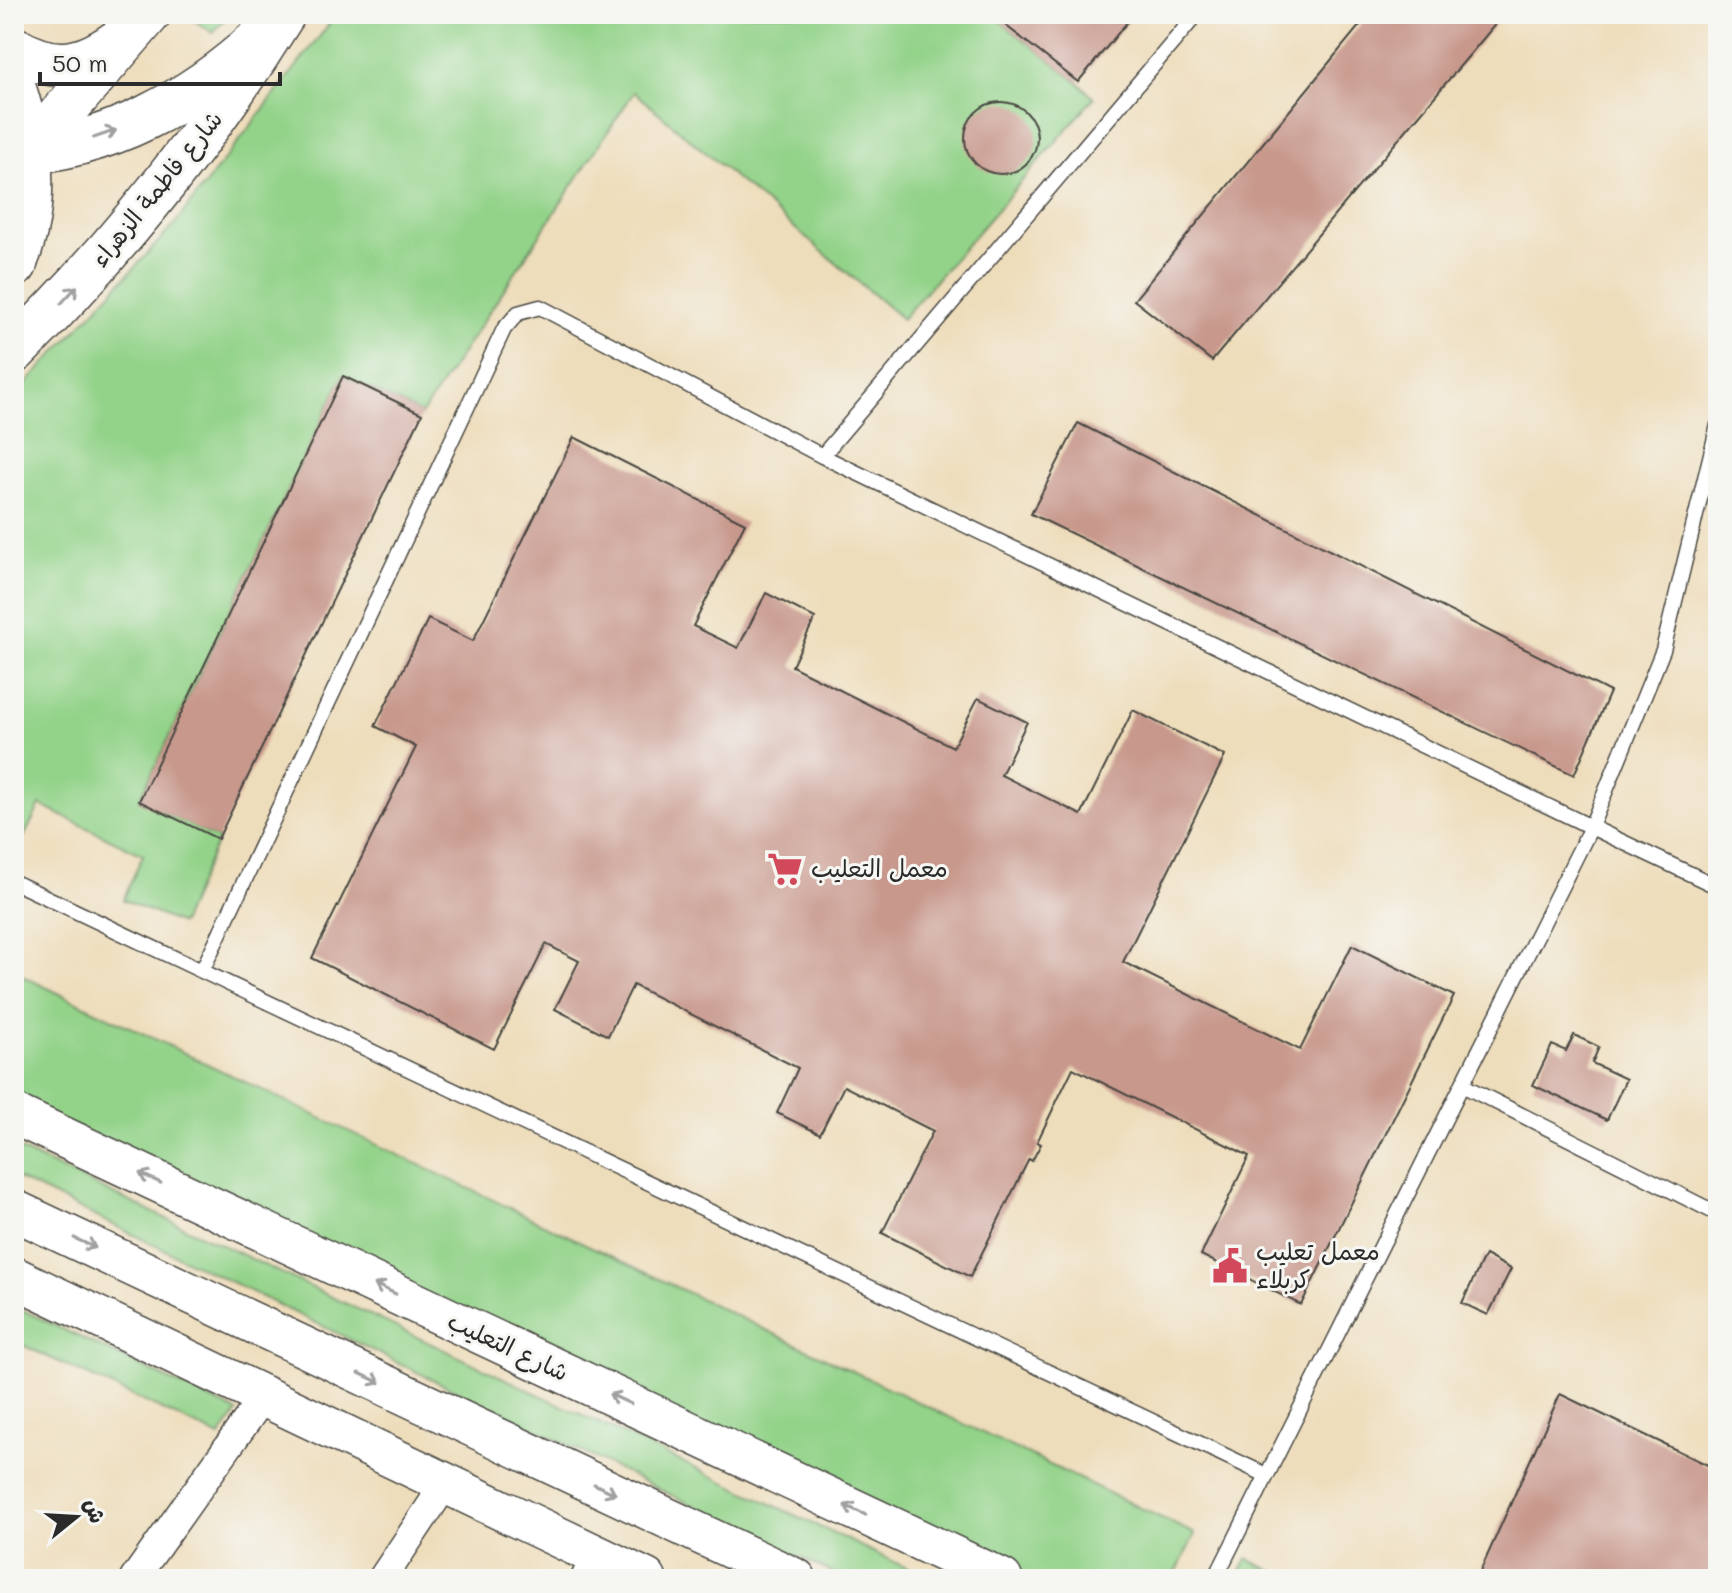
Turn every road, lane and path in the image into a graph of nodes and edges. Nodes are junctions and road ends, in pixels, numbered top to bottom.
1 (282, 14) edge
2 (1197, 14) edge
3 (145, 17) edge
4 (14, 49) edge
5 (14, 89) edge
6 (19, 158) edge
7 (14, 241) edge
8 (14, 264) edge
9 (14, 351) edge
10 (1718, 425) edge
11 (822, 456) junction
12 (1591, 827) junction
13 (14, 882) edge
14 (1718, 887) edge
15 (202, 971) junction
16 (1462, 1085) junction
17 (14, 1114) edge
18 (14, 1210) edge
19 (1718, 1214) edge
20 (14, 1277) edge
21 (299, 1345) junction
22 (264, 1396) junction
23 (1266, 1475) junction
24 (446, 1483) junction
25 (916, 1539) junction
26 (584, 1566) edge
27 (134, 1579) edge
28 (382, 1579) edge
29 (646, 1579) edge
30 (796, 1579) edge
31 (927, 1579) edge
32 (1002, 1579) edge
33 (1215, 1579) edge

6 -> 1 main road
9 -> 1 main road, شارع فاطمة الزهراء
2 - 11 lane
3 - 4 main road
3 - 6 main road
5 - 6 main road
6 - 8 main road
7 - 8 main road
10 - 12 lane
11 - 12 lane
11 - 15 lane
12 - 14 lane
12 - 16 lane
13 - 15 lane
15 - 23 lane
16 - 19 lane
16 - 23 lane
25 -> 17 main road, شارع التعليب
18 -> 21 main road
20 - 22 main road
21 - 22 main road
21 -> 30 main road
22 - 24 main road
22 - 27 street
23 - 33 lane
24 - 26 main road
24 - 28 street
25 - 31 main road
25 - 32 main road, شارع التعليب
26 - 29 main road

